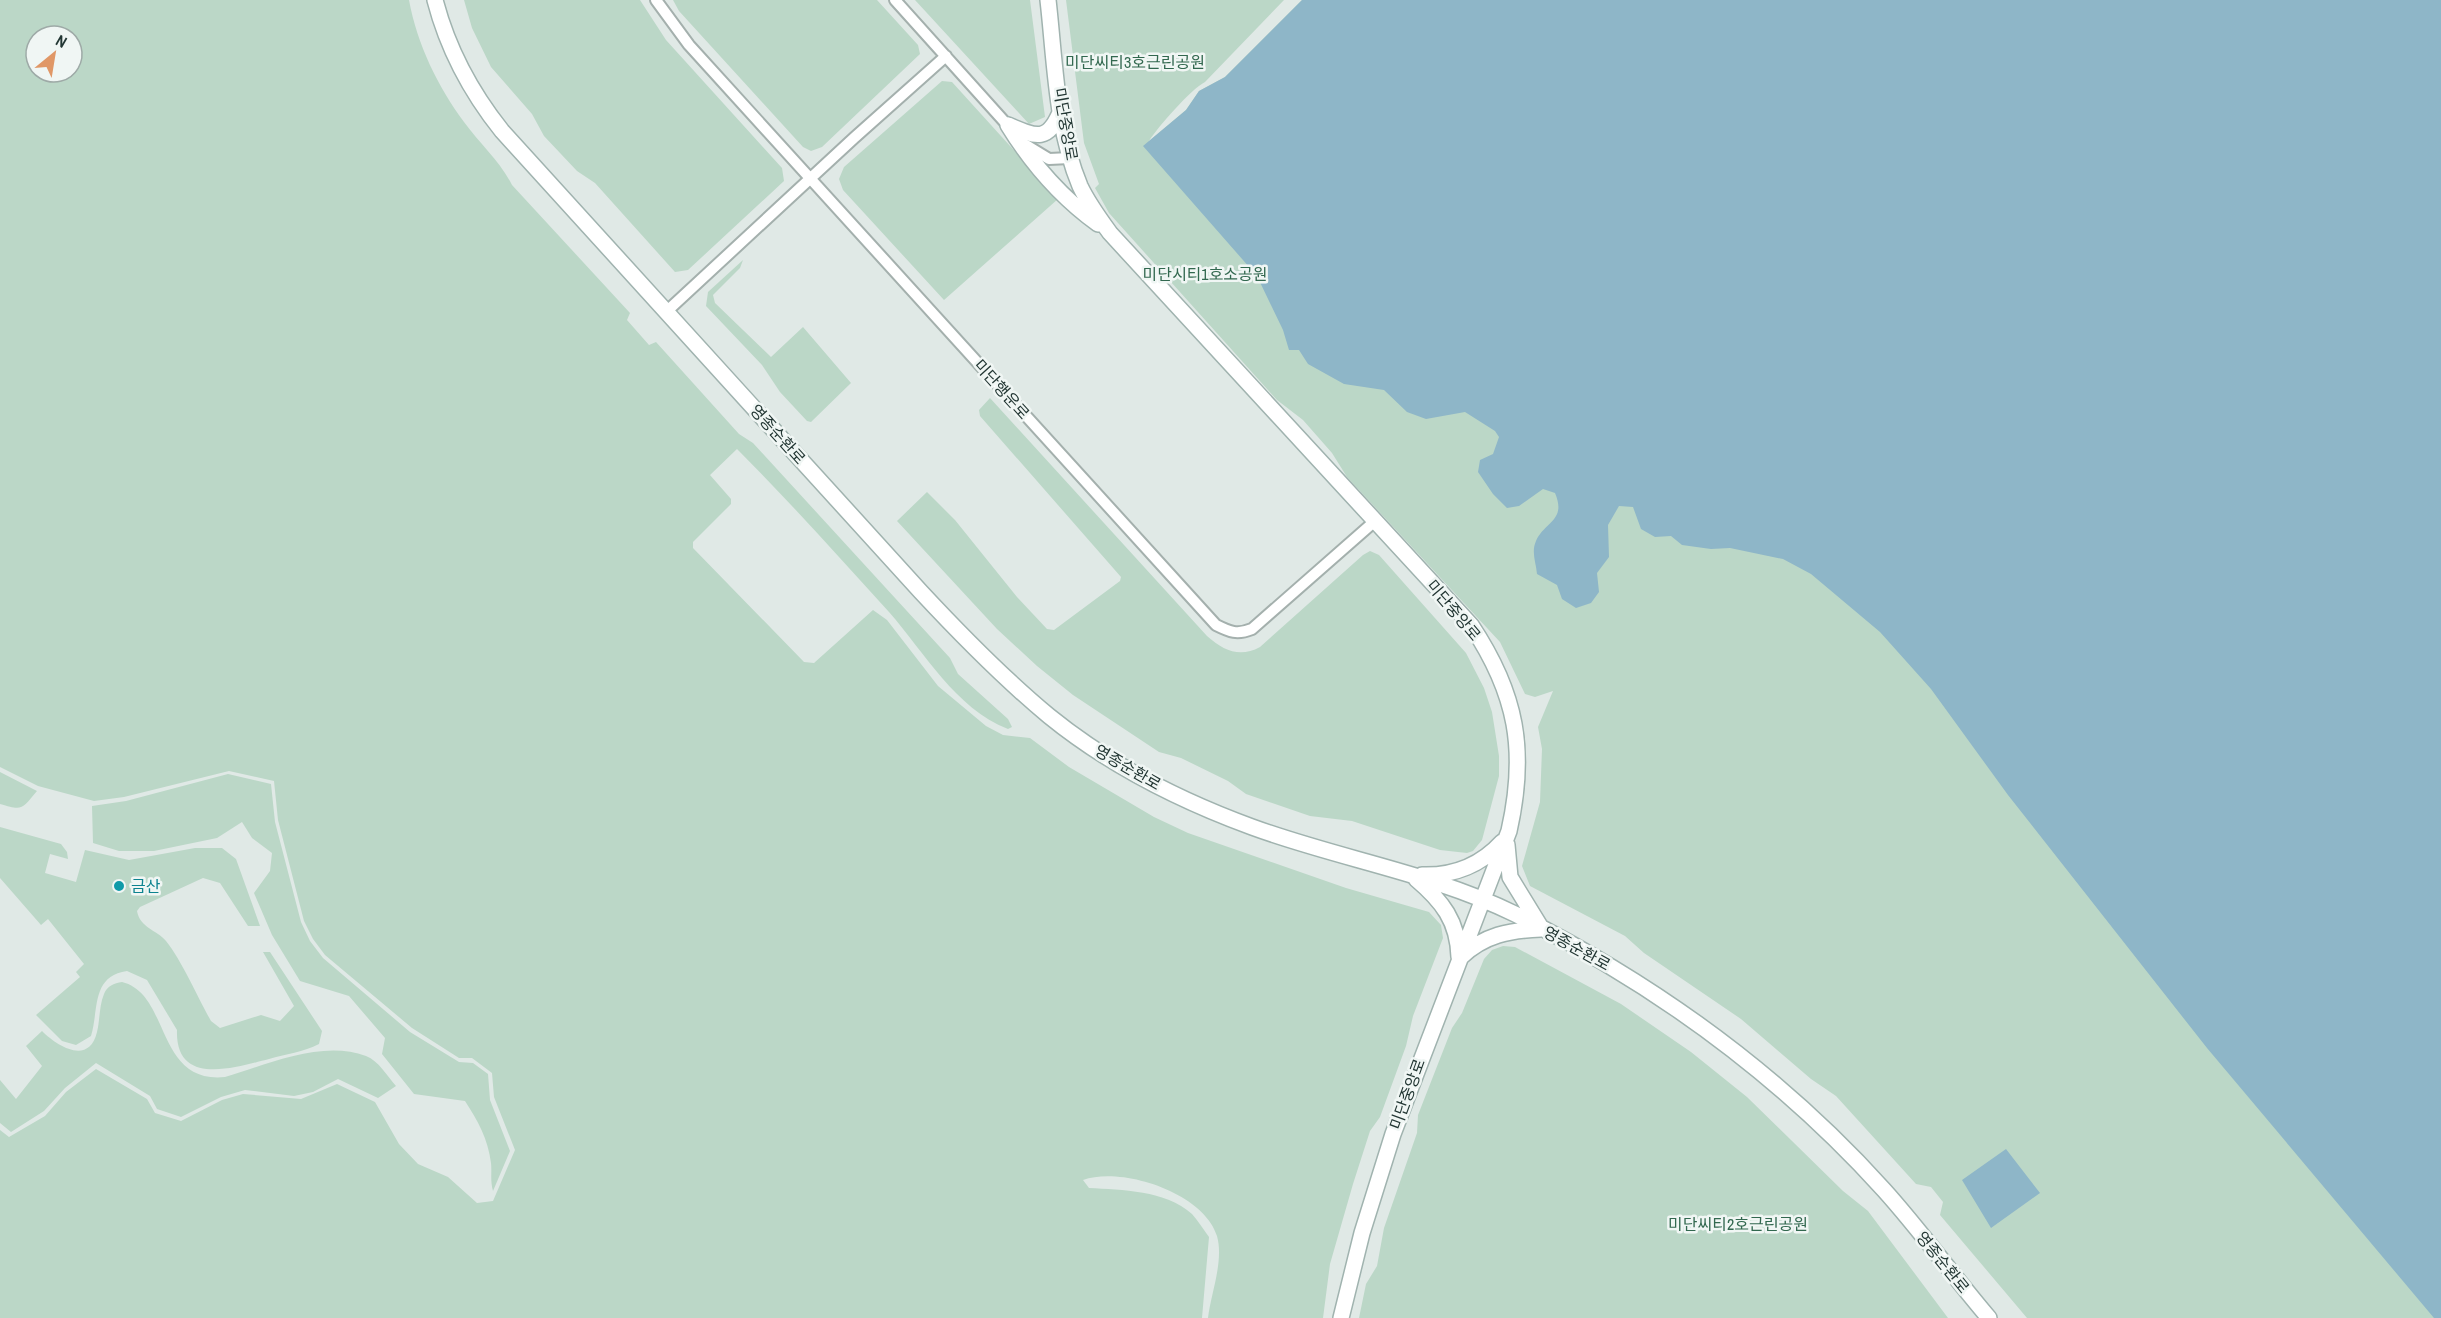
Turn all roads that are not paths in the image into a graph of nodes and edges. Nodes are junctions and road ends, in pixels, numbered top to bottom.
1 (435, 0) edge
2 (656, 0) edge
3 (895, 0) edge
4 (1048, 0) edge
5 (946, 56) junction
6 (1061, 108) junction
7 (1008, 125) junction
8 (1070, 158) junction
9 (811, 177) junction
10 (1110, 232) junction
11 (666, 312) junction
12 (1375, 521) junction
13 (1507, 836) junction
14 (1410, 874) junction
15 (1483, 900) junction
16 (1542, 928) junction
17 (1459, 960) junction
18 (1341, 1318) edge
19 (1989, 1318) edge

1 - 11 street, 영종순환로
2 - 9 street, 미단행운로
3 - 5 street
4 - 6 street, 미단중앙로
5 - 7 street
5 - 9 street
6 - 7 street
6 - 8 street, 미단중앙로
7 - 8 street
7 - 10 street
8 - 10 street, 미단중앙로
9 - 11 street
9 - 12 street, 미단행운로
10 - 12 street, 미단중앙로
11 - 14 street, 영종순환로
12 - 13 street, 미단중앙로
13 - 14 street
13 - 15 street, 미단중앙로
13 - 16 street
14 - 15 street, 영종순환로
14 - 17 street
15 - 16 street, 영종순환로
15 - 17 street, 미단중앙로
16 - 17 street
16 - 19 street, 영종순환로
17 - 18 street, 미단중앙로

